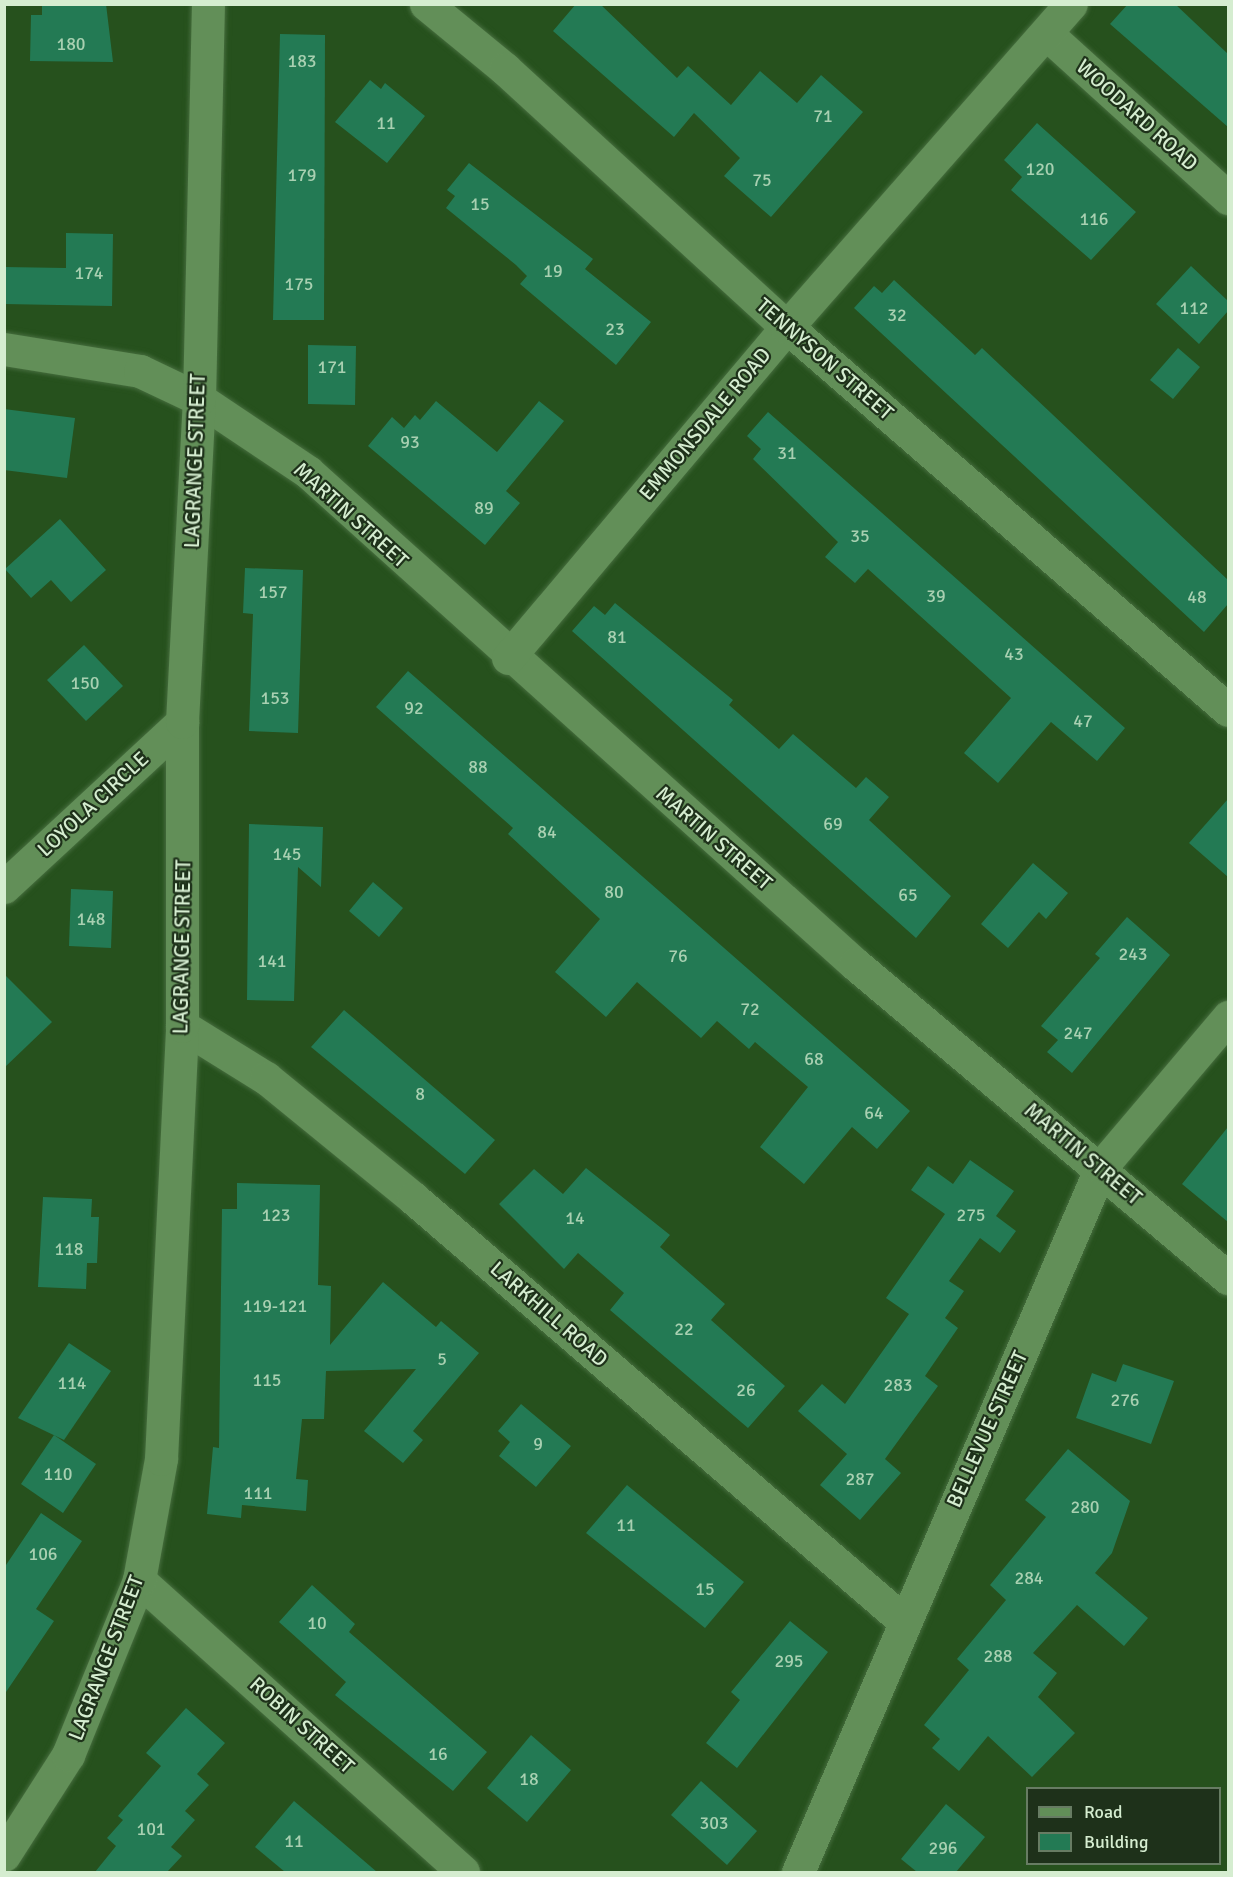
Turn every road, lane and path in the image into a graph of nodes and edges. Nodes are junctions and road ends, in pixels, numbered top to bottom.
1 (208, 4) edge
2 (426, 4) edge
3 (1071, 4) edge
4 (1046, 33) junction
5 (1228, 198) edge
6 (787, 327) junction
7 (4, 349) edge
8 (199, 399) junction
9 (508, 658) junction
10 (1228, 710) edge
11 (182, 722) junction
12 (4, 887) edge
13 (1228, 1017) edge
14 (182, 1026) junction
15 (1101, 1167) junction
16 (1228, 1278) edge
17 (140, 1580) junction
18 (903, 1620) junction
19 (4, 1855) edge
20 (463, 1872) edge
21 (798, 1872) edge

1 - 8 street, LAGRANGE STREET
2 - 6 street, TENNYSON STREET
3 - 4 street, EMMONSDALE ROAD
4 - 5 street, WOODARD ROAD
4 - 6 street, EMMONSDALE ROAD
6 - 9 street, EMMONSDALE ROAD
6 - 10 street, TENNYSON STREET
7 - 8 street, MARTIN STREET
8 - 9 street, MARTIN STREET
8 - 11 street, LAGRANGE STREET
9 - 15 street, MARTIN STREET
11 - 12 street, LOYOLA CIRCLE
11 - 14 street, LAGRANGE STREET
13 - 15 street, BELLEVUE STREET
14 - 17 street, LAGRANGE STREET
14 - 18 street, LARKHILL ROAD
15 - 16 street, MARTIN STREET
15 - 18 street, BELLEVUE STREET
17 - 19 street, LAGRANGE STREET
17 - 20 street, ROBIN STREET
18 - 21 street, BELLEVUE STREET

